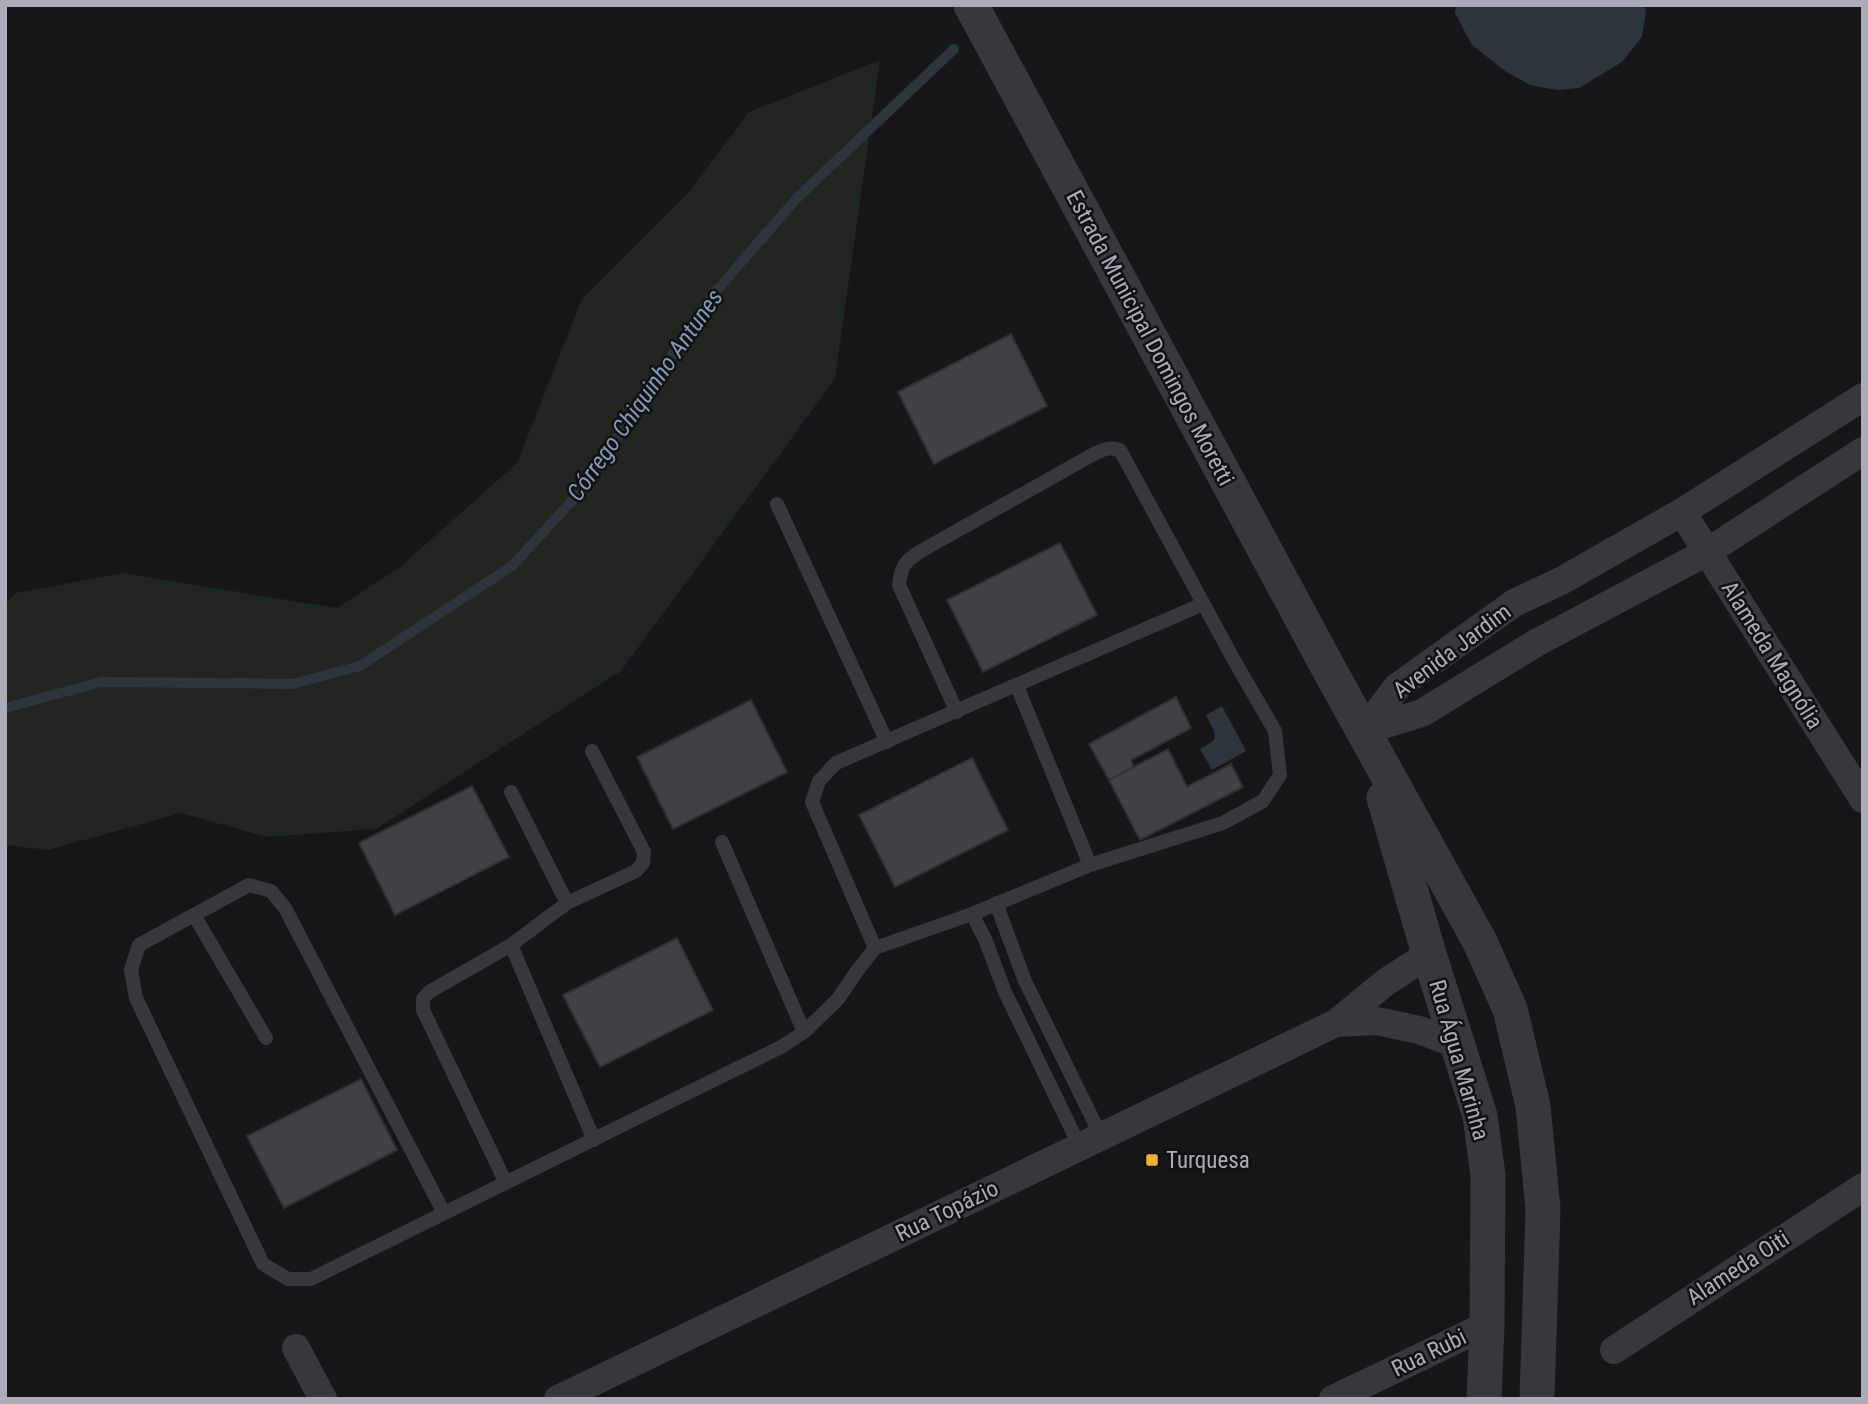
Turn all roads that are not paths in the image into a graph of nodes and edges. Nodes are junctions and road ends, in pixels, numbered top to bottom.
1 (971, 5) edge
2 (1863, 397) edge
3 (1863, 451) edge
4 (777, 503) dead end
5 (1682, 512) junction
6 (1707, 552) junction
7 (1203, 604) junction
8 (1017, 686) junction
9 (957, 712) junction
10 (1364, 731) junction
11 (887, 742) junction
12 (592, 751) dead end
13 (511, 792) dead end
14 (1863, 799) edge
15 (722, 842) dead end
16 (1090, 865) junction
17 (567, 903) junction
18 (996, 903) junction
19 (972, 914) junction
20 (194, 915) junction
21 (1480, 942) junction
22 (511, 945) junction
23 (875, 948) junction
24 (1429, 954) junction
25 (1336, 1023) junction
26 (804, 1032) junction
27 (265, 1038) dead end
28 (1457, 1044) junction
29 (594, 1140) junction
30 (1090, 1142) junction
31 (506, 1183) junction
32 (1863, 1186) edge
33 (444, 1213) junction
34 (1487, 1325) junction
35 (296, 1348) dead end
36 (1614, 1350) dead end
37 (323, 1399) edge
38 (558, 1399) edge
39 (1333, 1399) edge
40 (1484, 1399) edge
41 (1537, 1399) edge

1 - 10 street, Estrada Municipal Domingos Moretti
2 - 5 street, Avenida Jardim
3 - 6 street, Avenida Jardim
4 - 11 lane
5 - 6 street, Alameda Magnólia
5 - 10 street, Avenida Jardim
6 - 10 street, Avenida Jardim
6 - 14 street, Alameda Magnólia
7 - 8 lane
7 - 9 lane
7 - 16 lane
8 - 9 lane
8 - 16 lane
9 - 11 lane
10 - 21 street
10 - 24 street, Rua Água Marinha
11 - 23 lane
12 - 17 lane
13 - 17 lane
15 - 26 lane
16 - 18 lane
17 - 22 lane
18 - 19 lane
18 - 30 lane
19 - 23 lane
19 - 30 lane
20 - 27 lane
20 - 33 lane
20 - 33 lane
21 - 24 street
21 - 41 street
22 - 29 lane
22 - 31 lane
23 - 26 lane
24 - 25 street
24 - 28 street, Rua Água Marinha
25 - 28 street
25 - 30 street, Rua Topázio
26 - 29 lane
28 - 34 street, Rua Água Marinha
29 - 31 lane
30 - 38 street, Rua Topázio
31 - 33 lane
32 - 36 street, Alameda Oiti
34 - 39 street, Rua Rubi
34 - 40 street, Rua Água Marinha
35 - 37 street

